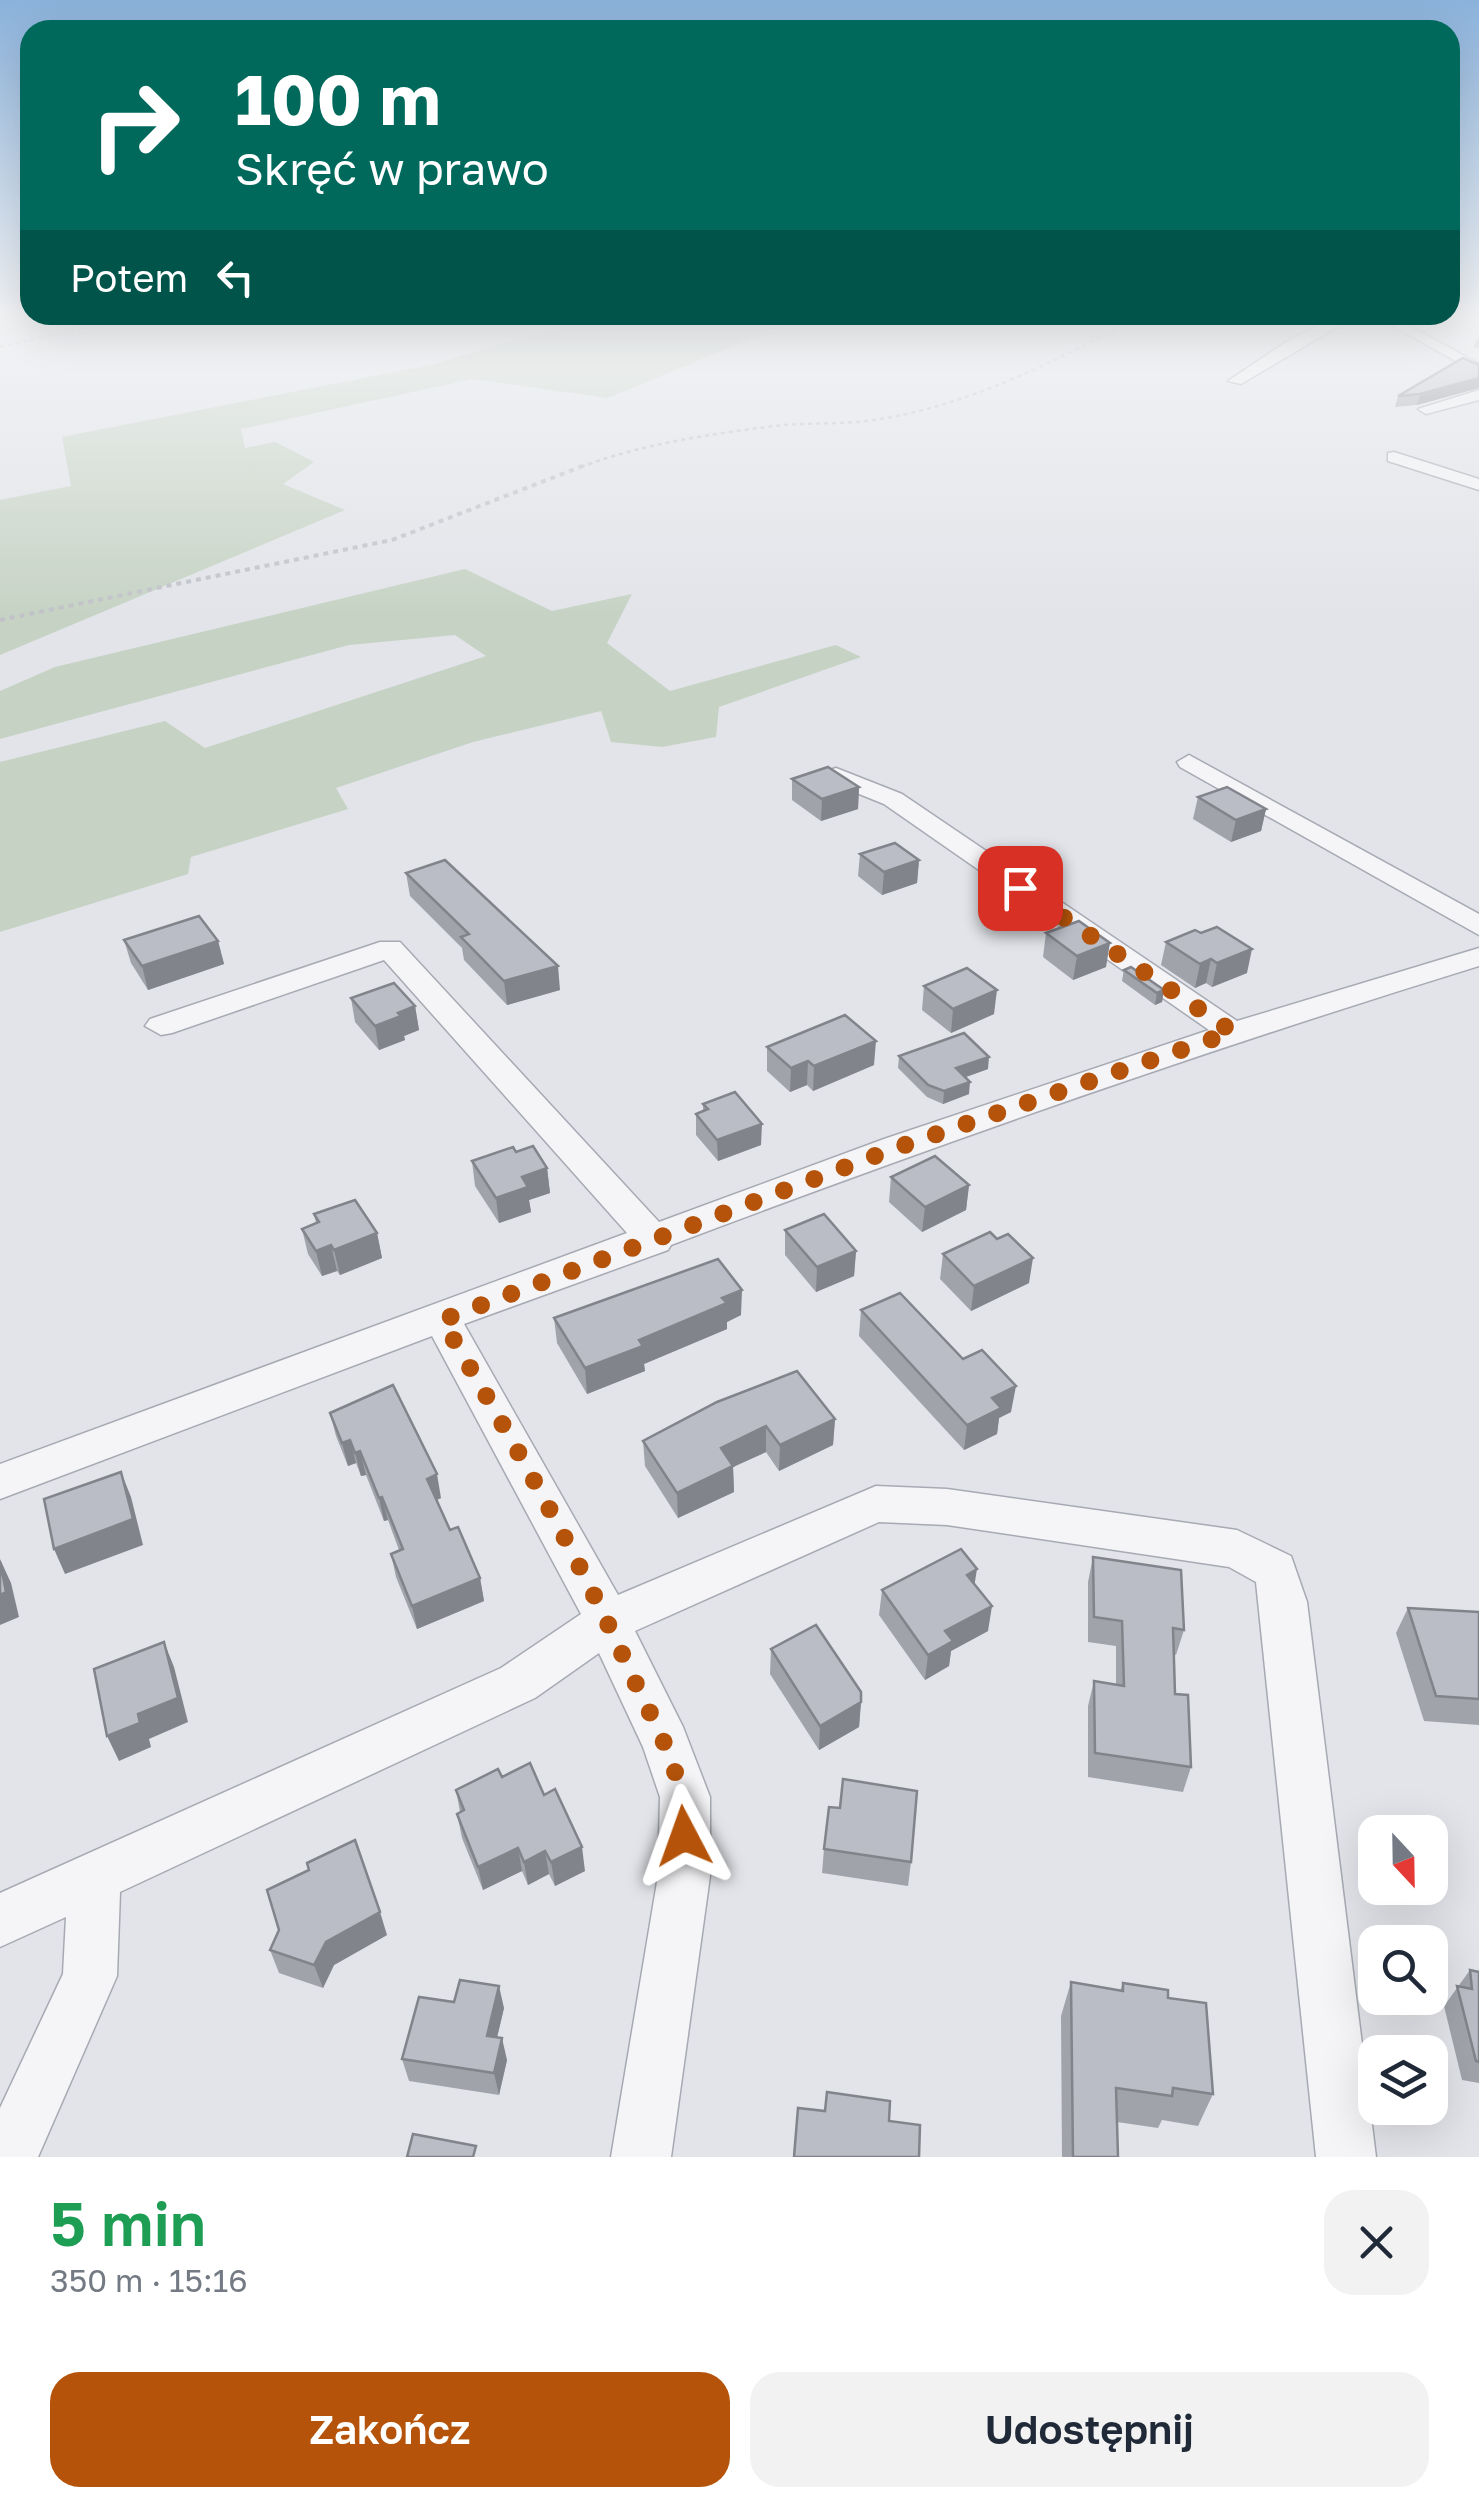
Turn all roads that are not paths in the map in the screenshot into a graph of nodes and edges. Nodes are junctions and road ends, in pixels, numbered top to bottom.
1 (1394, 457) dead end
2 (1479, 485) edge
3 (1188, 762) dead end
4 (836, 776) edge
5 (1479, 926) edge
6 (1479, 956) edge
7 (161, 1026) dead end
8 (1233, 1032) junction
9 (656, 1241) junction
10 (442, 1320) junction
11 (0, 1482) edge
12 (608, 1620) junction
13 (94, 1876) junction
14 (0, 1920) edge
15 (8, 2157) edge
16 (641, 2157) edge
17 (1346, 2157) edge

1 - 2 street
3 - 5 street
4 - 8 street
6 - 8 street
7 - 9 street
8 - 9 street
9 - 10 street
10 - 11 street
10 - 12 street
12 - 13 street
12 - 16 street
12 - 17 street
13 - 14 street
13 - 15 street

